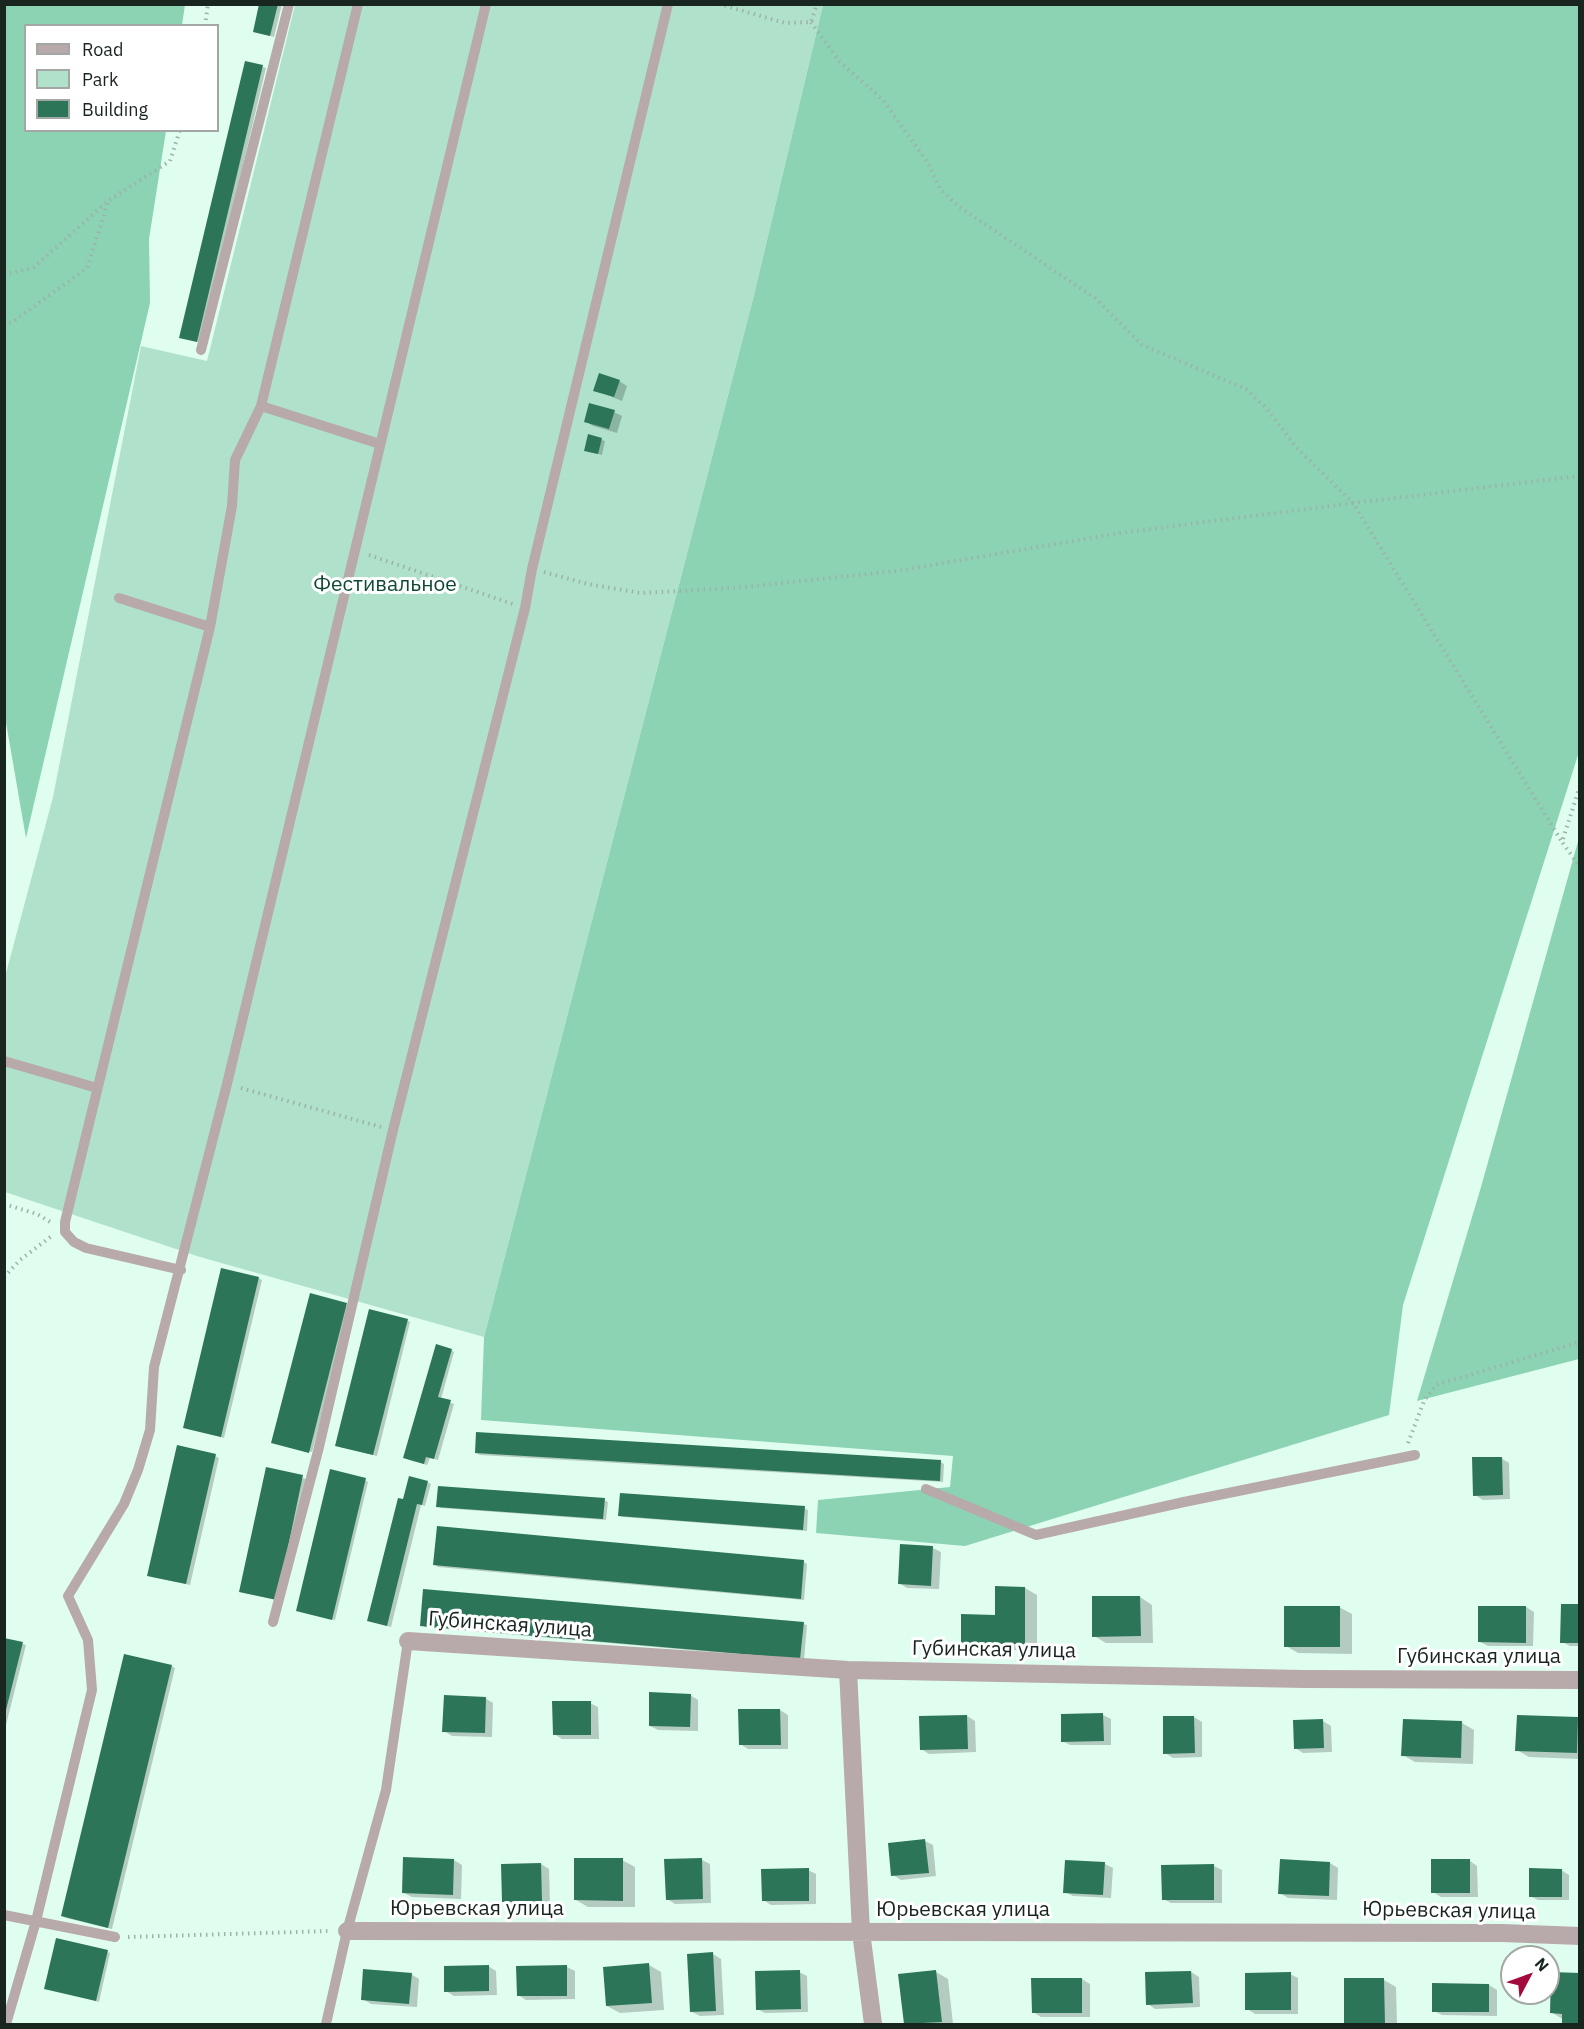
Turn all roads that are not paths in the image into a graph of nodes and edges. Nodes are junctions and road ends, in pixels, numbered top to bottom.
1 (289, 4) edge
2 (358, 4) edge
3 (486, 4) edge
4 (668, 4) edge
5 (201, 350) dead end
6 (261, 406) junction
7 (380, 444) junction
8 (119, 598) dead end
9 (210, 627) junction
10 (4, 1061) edge
11 (97, 1088) junction
12 (181, 1270) junction
13 (1415, 1455) dead end
14 (926, 1490) dead end
15 (273, 1622) dead end
16 (408, 1641) joint
17 (848, 1670) junction
18 (1580, 1680) edge
19 (4, 1915) edge
20 (36, 1921) junction
21 (347, 1931) junction
22 (861, 1932) junction
23 (1580, 1936) edge
24 (115, 1937) road end
25 (6, 2025) edge
26 (326, 2025) edge
27 (873, 2025) edge

1 - 5 lane
2 - 6 lane
3 - 7 lane
4 - 15 lane
6 - 7 lane
6 - 9 lane
7 - 12 lane
8 - 9 lane
9 - 11 lane
10 - 11 lane
11 - 12 lane
12 - 20 lane
13 - 14 lane
16 - 17 street, Губинская улица
16 - 21 lane
17 - 18 street, Губинская улица
17 - 22 street
19 - 20 lane
20 - 24 lane
20 - 25 lane
21 - 22 street, Юрьевская улица
21 - 26 lane
22 - 23 street, Юрьевская улица
22 - 27 street

